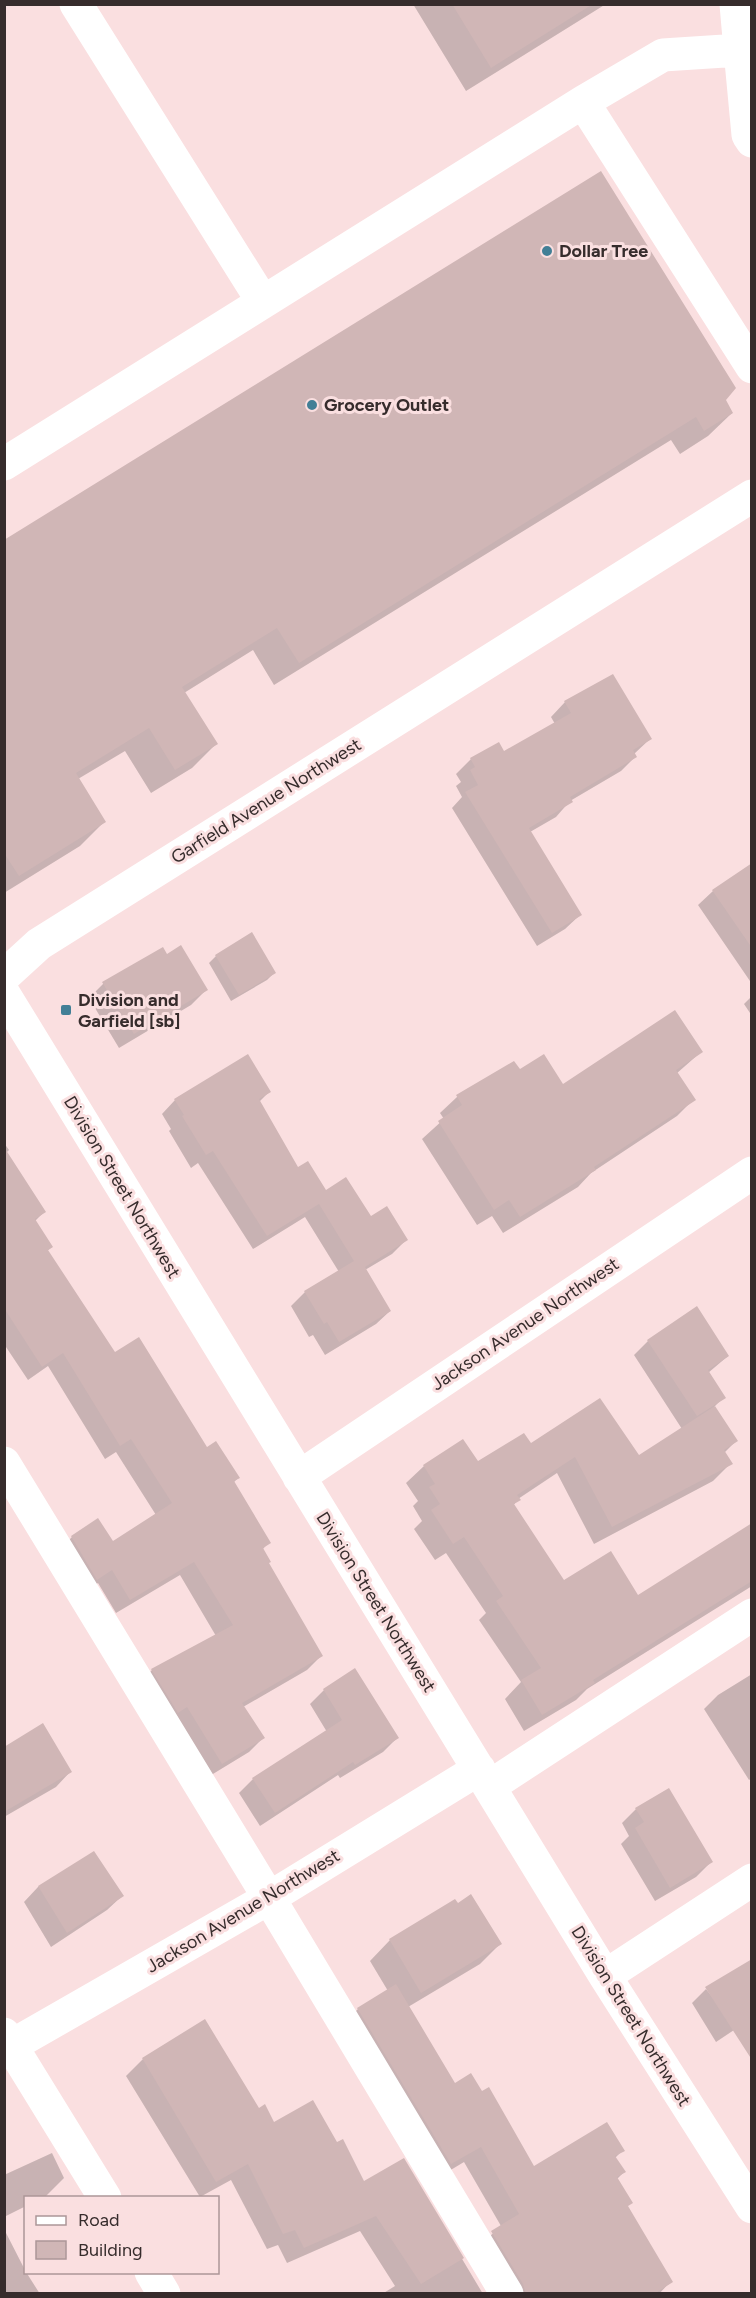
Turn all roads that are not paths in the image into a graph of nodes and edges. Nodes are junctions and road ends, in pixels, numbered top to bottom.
1 (76, 4) edge
2 (736, 4) edge
3 (746, 49) edge
4 (584, 102) junction
5 (752, 141) edge
6 (263, 302) junction
7 (752, 367) edge
8 (4, 464) edge
9 (752, 496) edge
10 (4, 976) edge
11 (4, 994) edge
12 (752, 1173) edge
13 (4, 1463) edge
14 (299, 1477) junction
15 (752, 1615) edge
16 (484, 1778) junction
17 (752, 1880) edge
18 (269, 1898) junction
19 (605, 1976) junction
20 (7, 2043) edge
21 (104, 2196) edge
22 (752, 2207) edge
23 (152, 2274) edge
24 (164, 2294) edge
25 (507, 2294) edge

1 - 6 street
2 - 3 street
3 - 4 street
3 - 5 street
4 - 6 street
4 - 7 street
6 - 8 street
9 - 10 street, Garfield Avenue Northwest
11 - 14 street, Division Street Northwest
12 - 14 street, Jackson Avenue Northwest
13 - 18 street
14 - 16 street, Division Street Northwest
15 - 16 street, Jackson Avenue Northwest
16 - 18 street, Jackson Avenue Northwest
16 - 19 street, Division Street Northwest
17 - 19 street
18 - 20 street, Jackson Avenue Northwest
18 - 25 street
19 - 22 street, Division Street Northwest
20 - 21 street
23 - 24 street

